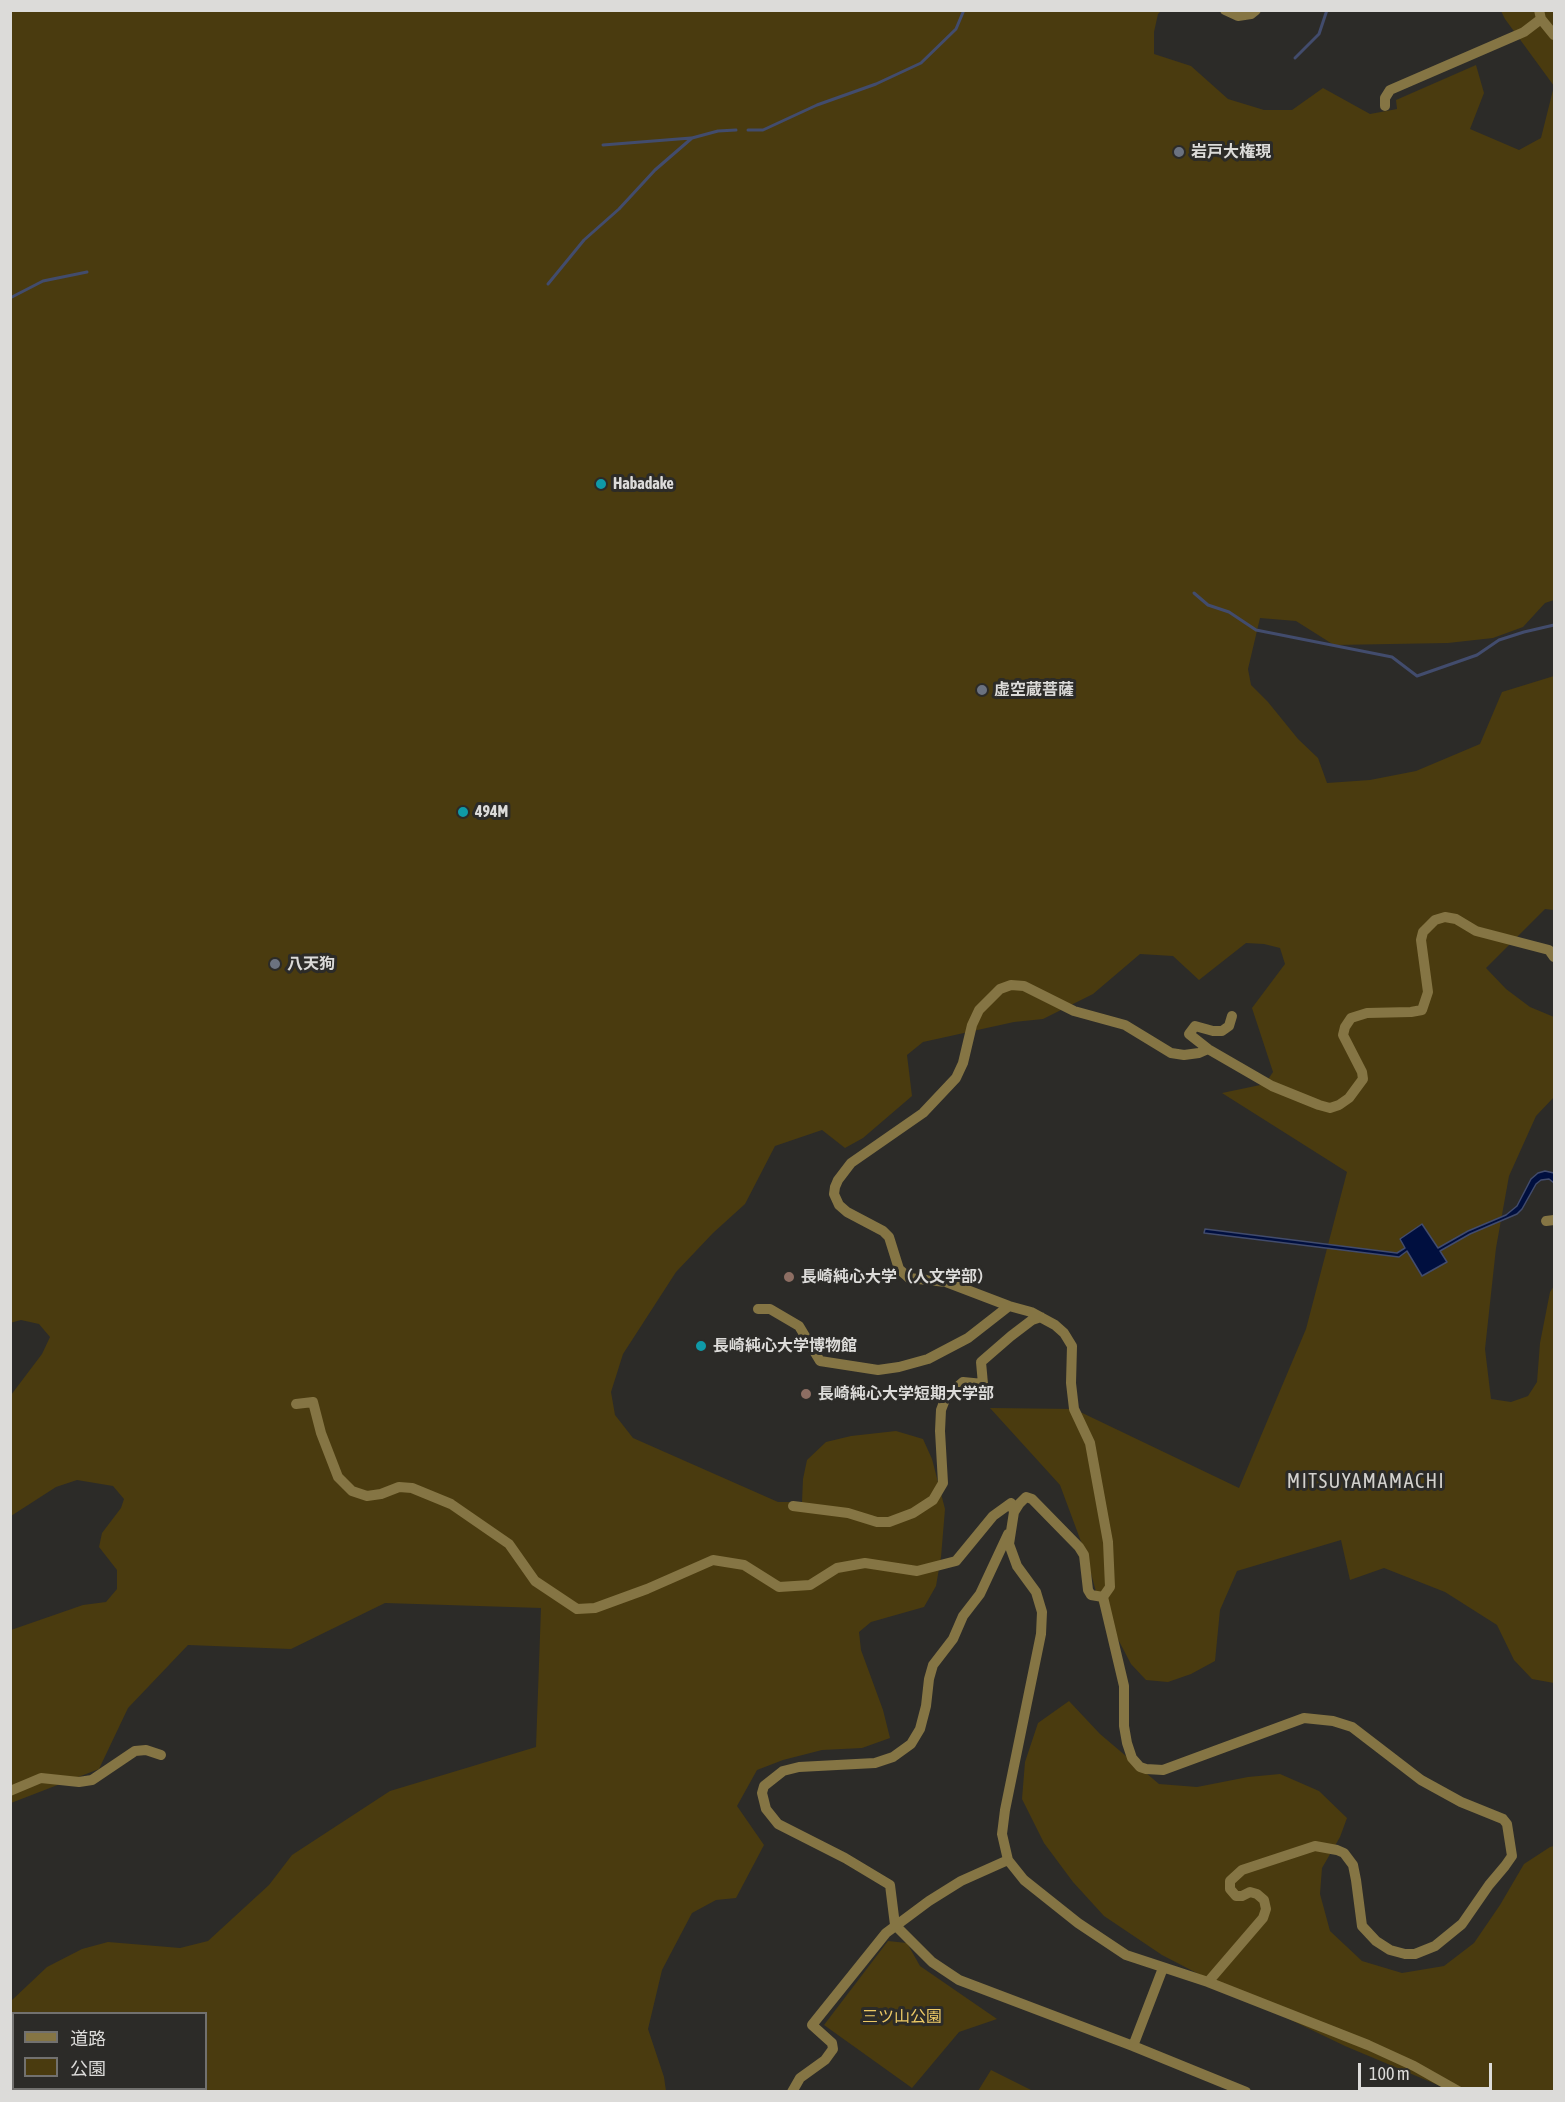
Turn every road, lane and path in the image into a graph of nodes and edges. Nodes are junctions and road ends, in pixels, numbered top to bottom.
1 (1225, 10) edge
2 (1256, 10) edge
3 (1540, 15) edge
4 (1554, 35) edge
5 (1385, 106) dead end
6 (1554, 957) edge
7 (1232, 1016) dead end
8 (1209, 1049) junction
9 (1009, 1306) junction
10 (758, 1309) dead end
11 (1041, 1317) junction
12 (297, 1404) dead end
13 (793, 1506) dead end
14 (1014, 1512) junction
15 (1011, 1528) junction
16 (1103, 1597) junction
17 (161, 1755) dead end
18 (10, 1791) edge
19 (1008, 1860) junction
20 (895, 1925) junction
21 (1163, 1968) junction
22 (1208, 1982) junction
23 (1133, 2046) junction
24 (792, 2091) edge
25 (1246, 2091) edge
26 (1460, 2091) edge

1 - 2 street
3 - 4 street
3 - 5 street
6 - 8 street
7 - 8 street
8 - 9 street
9 - 10 street
9 - 11 street
11 - 13 street
11 - 16 street
12 - 14 street
14 - 15 street
14 - 16 street
15 - 19 street
15 - 20 street
16 - 22 street
17 - 18 street
19 - 20 street
19 - 21 street
20 - 23 street
20 - 24 street
21 - 22 street
21 - 23 street
22 - 26 street
23 - 25 street

